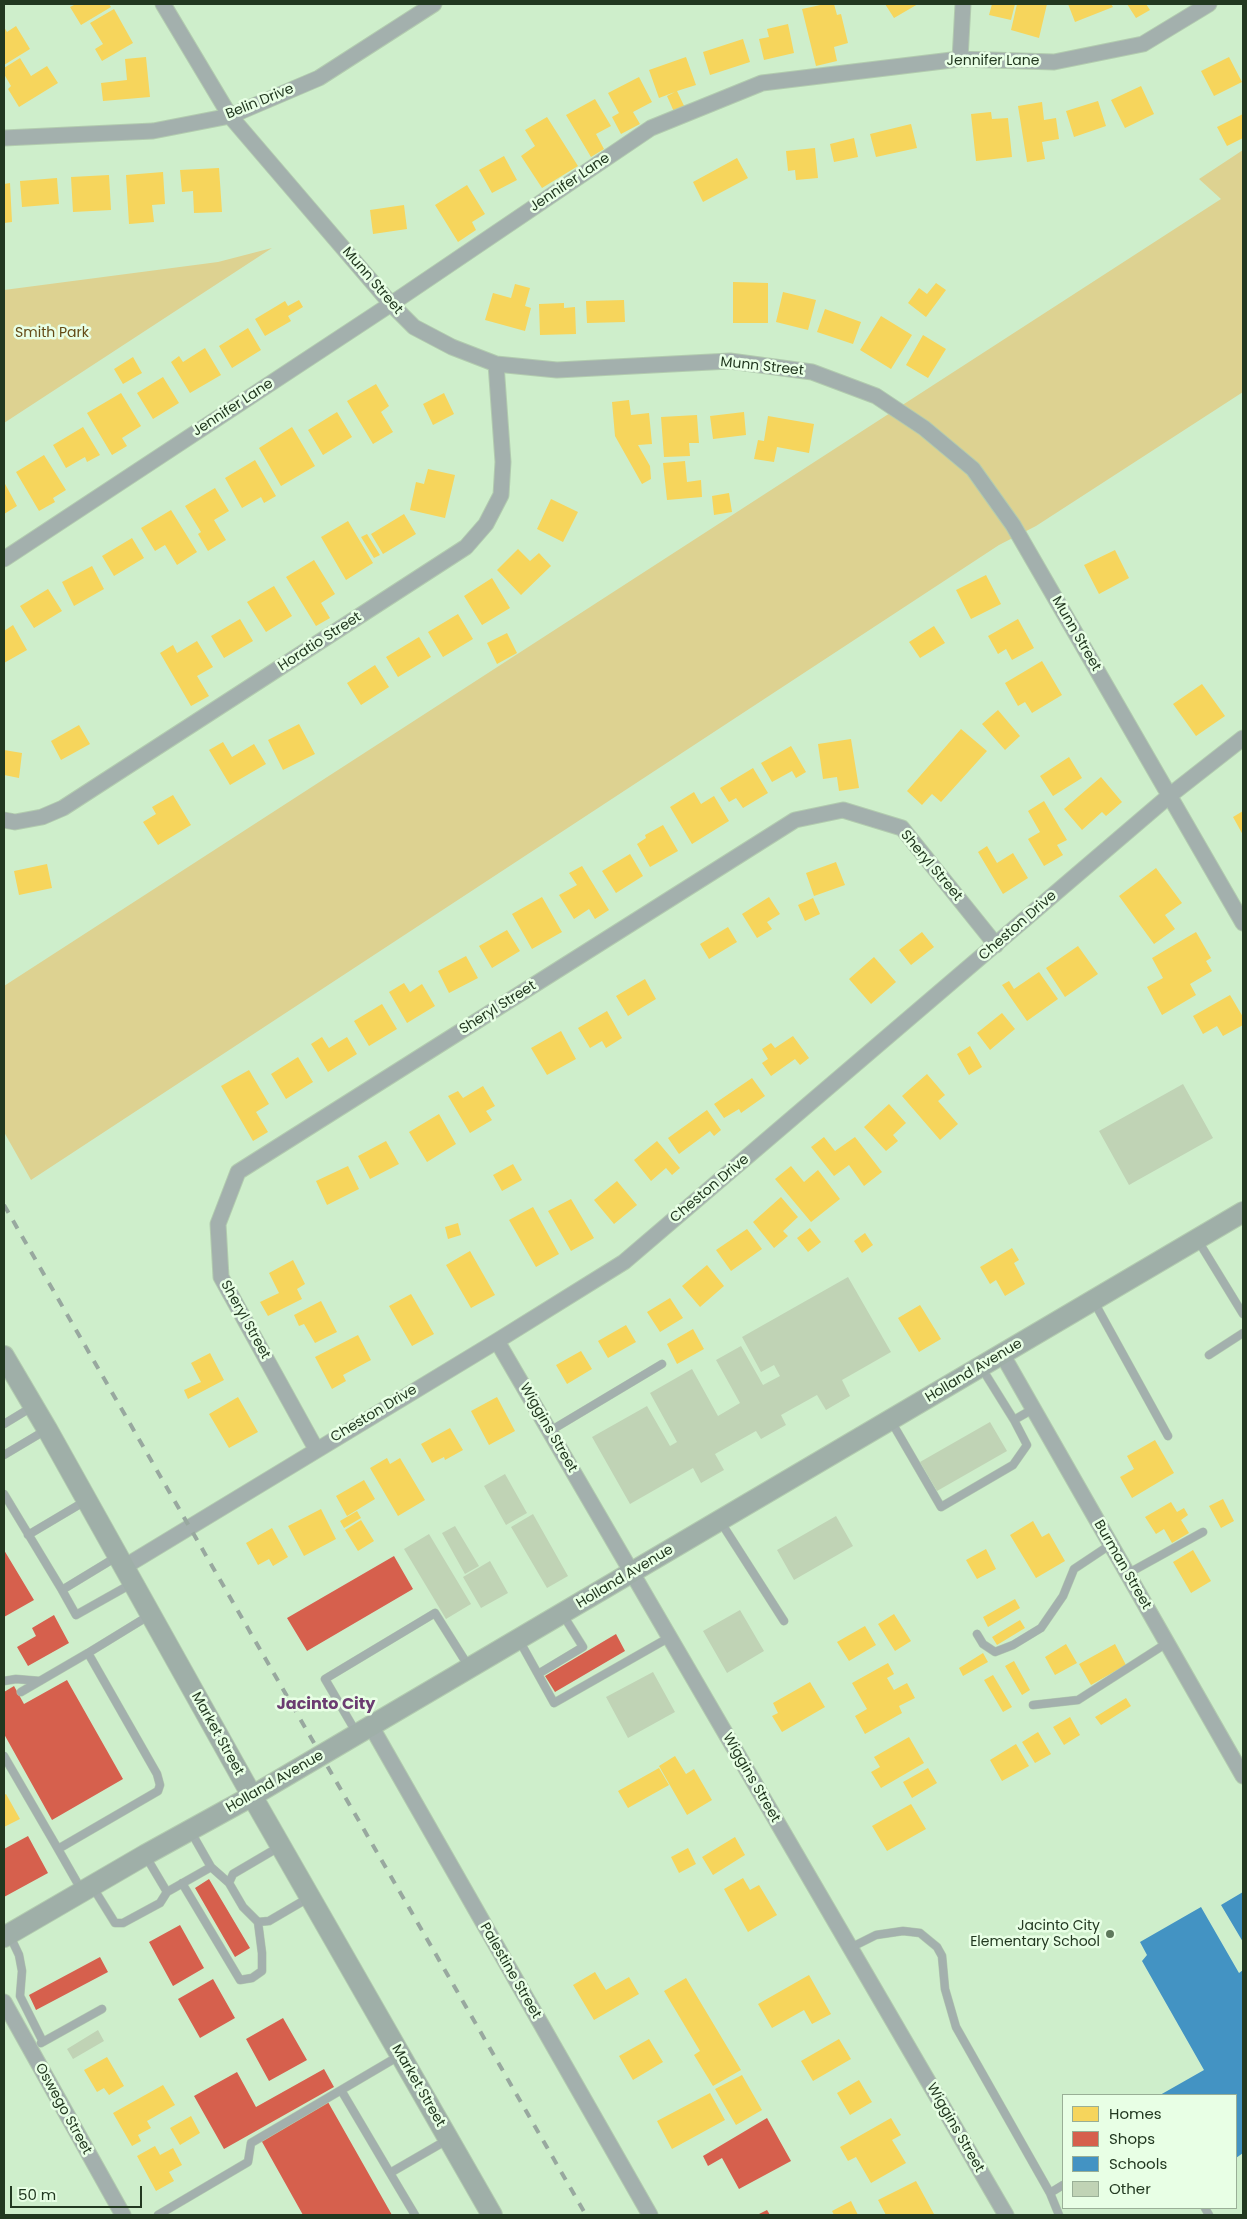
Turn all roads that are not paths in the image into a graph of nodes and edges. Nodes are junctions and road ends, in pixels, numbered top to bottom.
1 (163, 4) edge
2 (434, 4) edge
3 (962, 4) edge
4 (1209, 4) edge
5 (416, 9) edge
6 (960, 59) junction
7 (230, 116) junction
8 (4, 138) edge
9 (391, 304) junction
10 (496, 364) junction
11 (4, 559) edge
12 (1243, 738) edge
13 (1169, 796) junction
14 (4, 820) edge
15 (1243, 923) edge
16 (996, 946) junction
17 (1243, 1212) edge
18 (1197, 1239) junction
19 (1093, 1300) junction
20 (1243, 1314) edge
21 (1243, 1333) edge
22 (497, 1341) junction
23 (1002, 1354) junction
24 (1209, 1355) dead end
25 (6, 1364) edge
26 (662, 1364) dead end
27 (981, 1367) junction
28 (34, 1406) junction
29 (1033, 1409) junction
30 (890, 1420) junction
31 (1014, 1420) junction
32 (4, 1424) edge
33 (47, 1429) junction
34 (550, 1431) junction
35 (1168, 1436) dead end
36 (316, 1449) junction
37 (4, 1456) edge
38 (4, 1494) edge
39 (87, 1500) junction
40 (720, 1520) junction
41 (1203, 1532) dead end
42 (28, 1535) junction
43 (1110, 1545) junction
44 (125, 1569) junction
45 (632, 1573) junction
46 (1127, 1574) junction
47 (62, 1590) junction
48 (562, 1613) junction
49 (150, 1615) junction
50 (784, 1621) dead end
51 (977, 1634) dead end
52 (670, 1637) junction
53 (519, 1639) junction
54 (1167, 1643) junction
55 (88, 1653) junction
56 (470, 1668) junction
57 (538, 1674) junction
58 (4, 1681) edge
59 (40, 1681) junction
60 (20, 1692) dead end
61 (1033, 1706) dead end
62 (364, 1730) junction
63 (4, 1756) edge
64 (1243, 1776) edge
65 (252, 1796) junction
66 (190, 1830) junction
67 (280, 1847) junction
68 (58, 1848) junction
69 (145, 1854) junction
70 (211, 1868) junction
71 (182, 1883) junction
72 (229, 1883) junction
73 (87, 1889) junction
74 (167, 1892) junction
75 (310, 1897) junction
76 (258, 1922) junction
77 (7, 1936) edge
78 (850, 1948) junction
79 (4, 2002) edge
80 (102, 2009) dead end
81 (37, 2045) junction
82 (401, 2056) junction
83 (342, 2090) junction
84 (448, 2139) junction
85 (390, 2173) junction
86 (1062, 2186) edge
87 (1050, 2193) junction
88 (123, 2215) edge
89 (158, 2215) edge
90 (415, 2215) edge
91 (492, 2215) edge
92 (650, 2215) edge
93 (1006, 2215) edge
94 (1059, 2215) edge

1 - 7 street, Munn Street
2 - 5 street, Belin Drive
3 - 6 street
4 - 6 street, Jennifer Lane
5 - 7 street, Belin Drive
6 - 9 street, Jennifer Lane
7 - 8 street, Belin Drive
7 - 9 street, Munn Street
9 - 10 street, Munn Street
9 - 11 street, Jennifer Lane
10 - 13 street, Munn Street
10 - 14 street, Horatio Street
12 - 13 street, Cheston Drive
13 - 15 street, Munn Street
13 - 16 street, Cheston Drive
16 - 22 street, Cheston Drive
16 - 36 street, Sheryl Street
17 - 18 main road, Holland Avenue
18 - 19 main road, Holland Avenue
18 - 20 lane
19 - 23 main road, Holland Avenue
19 - 35 lane
21 - 24 lane
22 - 34 street, Wiggins Street
22 - 36 street, Cheston Drive
23 - 27 main road, Holland Avenue
23 - 29 street, Burman Street
25 - 28 main road, Market Street
26 - 34 lane
27 - 30 main road, Holland Avenue
27 - 31 lane
28 - 32 lane
28 - 33 main road, Market Street
29 - 31 lane
29 - 43 street, Burman Street
30 - 31 lane
30 - 40 main road, Holland Avenue
33 - 37 lane
33 - 39 main road, Market Street
34 - 45 street, Wiggins Street
36 - 44 street, Cheston Drive
38 - 42 lane
39 - 42 lane
39 - 44 main road, Market Street
40 - 45 main road, Holland Avenue
40 - 50 lane
41 - 46 lane
42 - 47 lane
43 - 46 street, Burman Street
43 - 51 lane
44 - 47 lane
44 - 47 lane
44 - 49 main road, Market Street
45 - 48 main road, Holland Avenue
45 - 52 street, Wiggins Street
46 - 54 street, Burman Street
48 - 53 main road, Holland Avenue
48 - 57 lane
49 - 55 lane
49 - 65 main road, Market Street
52 - 57 lane
52 - 78 street, Wiggins Street
53 - 56 main road, Holland Avenue
53 - 57 lane
54 - 61 lane
54 - 64 street, Burman Street
55 - 59 lane
55 - 68 lane
56 - 62 main road, Holland Avenue
56 - 62 lane
58 - 59 lane
59 - 60 lane
62 - 65 main road, Holland Avenue
62 - 92 street, Palestine Street
63 - 68 lane
65 - 66 main road, Holland Avenue
65 - 67 main road, Market Street
66 - 69 main road, Holland Avenue
66 - 70 lane
67 - 72 lane
67 - 75 main road, Market Street
68 - 73 lane
69 - 73 main road, Holland Avenue
69 - 74 lane
70 - 71 lane
70 - 72 lane
71 - 74 lane
71 - 76 lane
72 - 76 lane
73 - 74 lane
73 - 77 main road, Holland Avenue
75 - 76 lane
75 - 82 main road, Market Street
77 - 81 lane
78 - 87 lane
78 - 93 street, Wiggins Street
79 - 81 street, Oswego Street
80 - 81 lane
81 - 88 street, Oswego Street
82 - 83 lane
82 - 84 main road, Market Street
83 - 85 lane
83 - 89 lane
84 - 85 lane
84 - 91 main road, Market Street
85 - 90 lane
86 - 87 lane
87 - 94 lane

